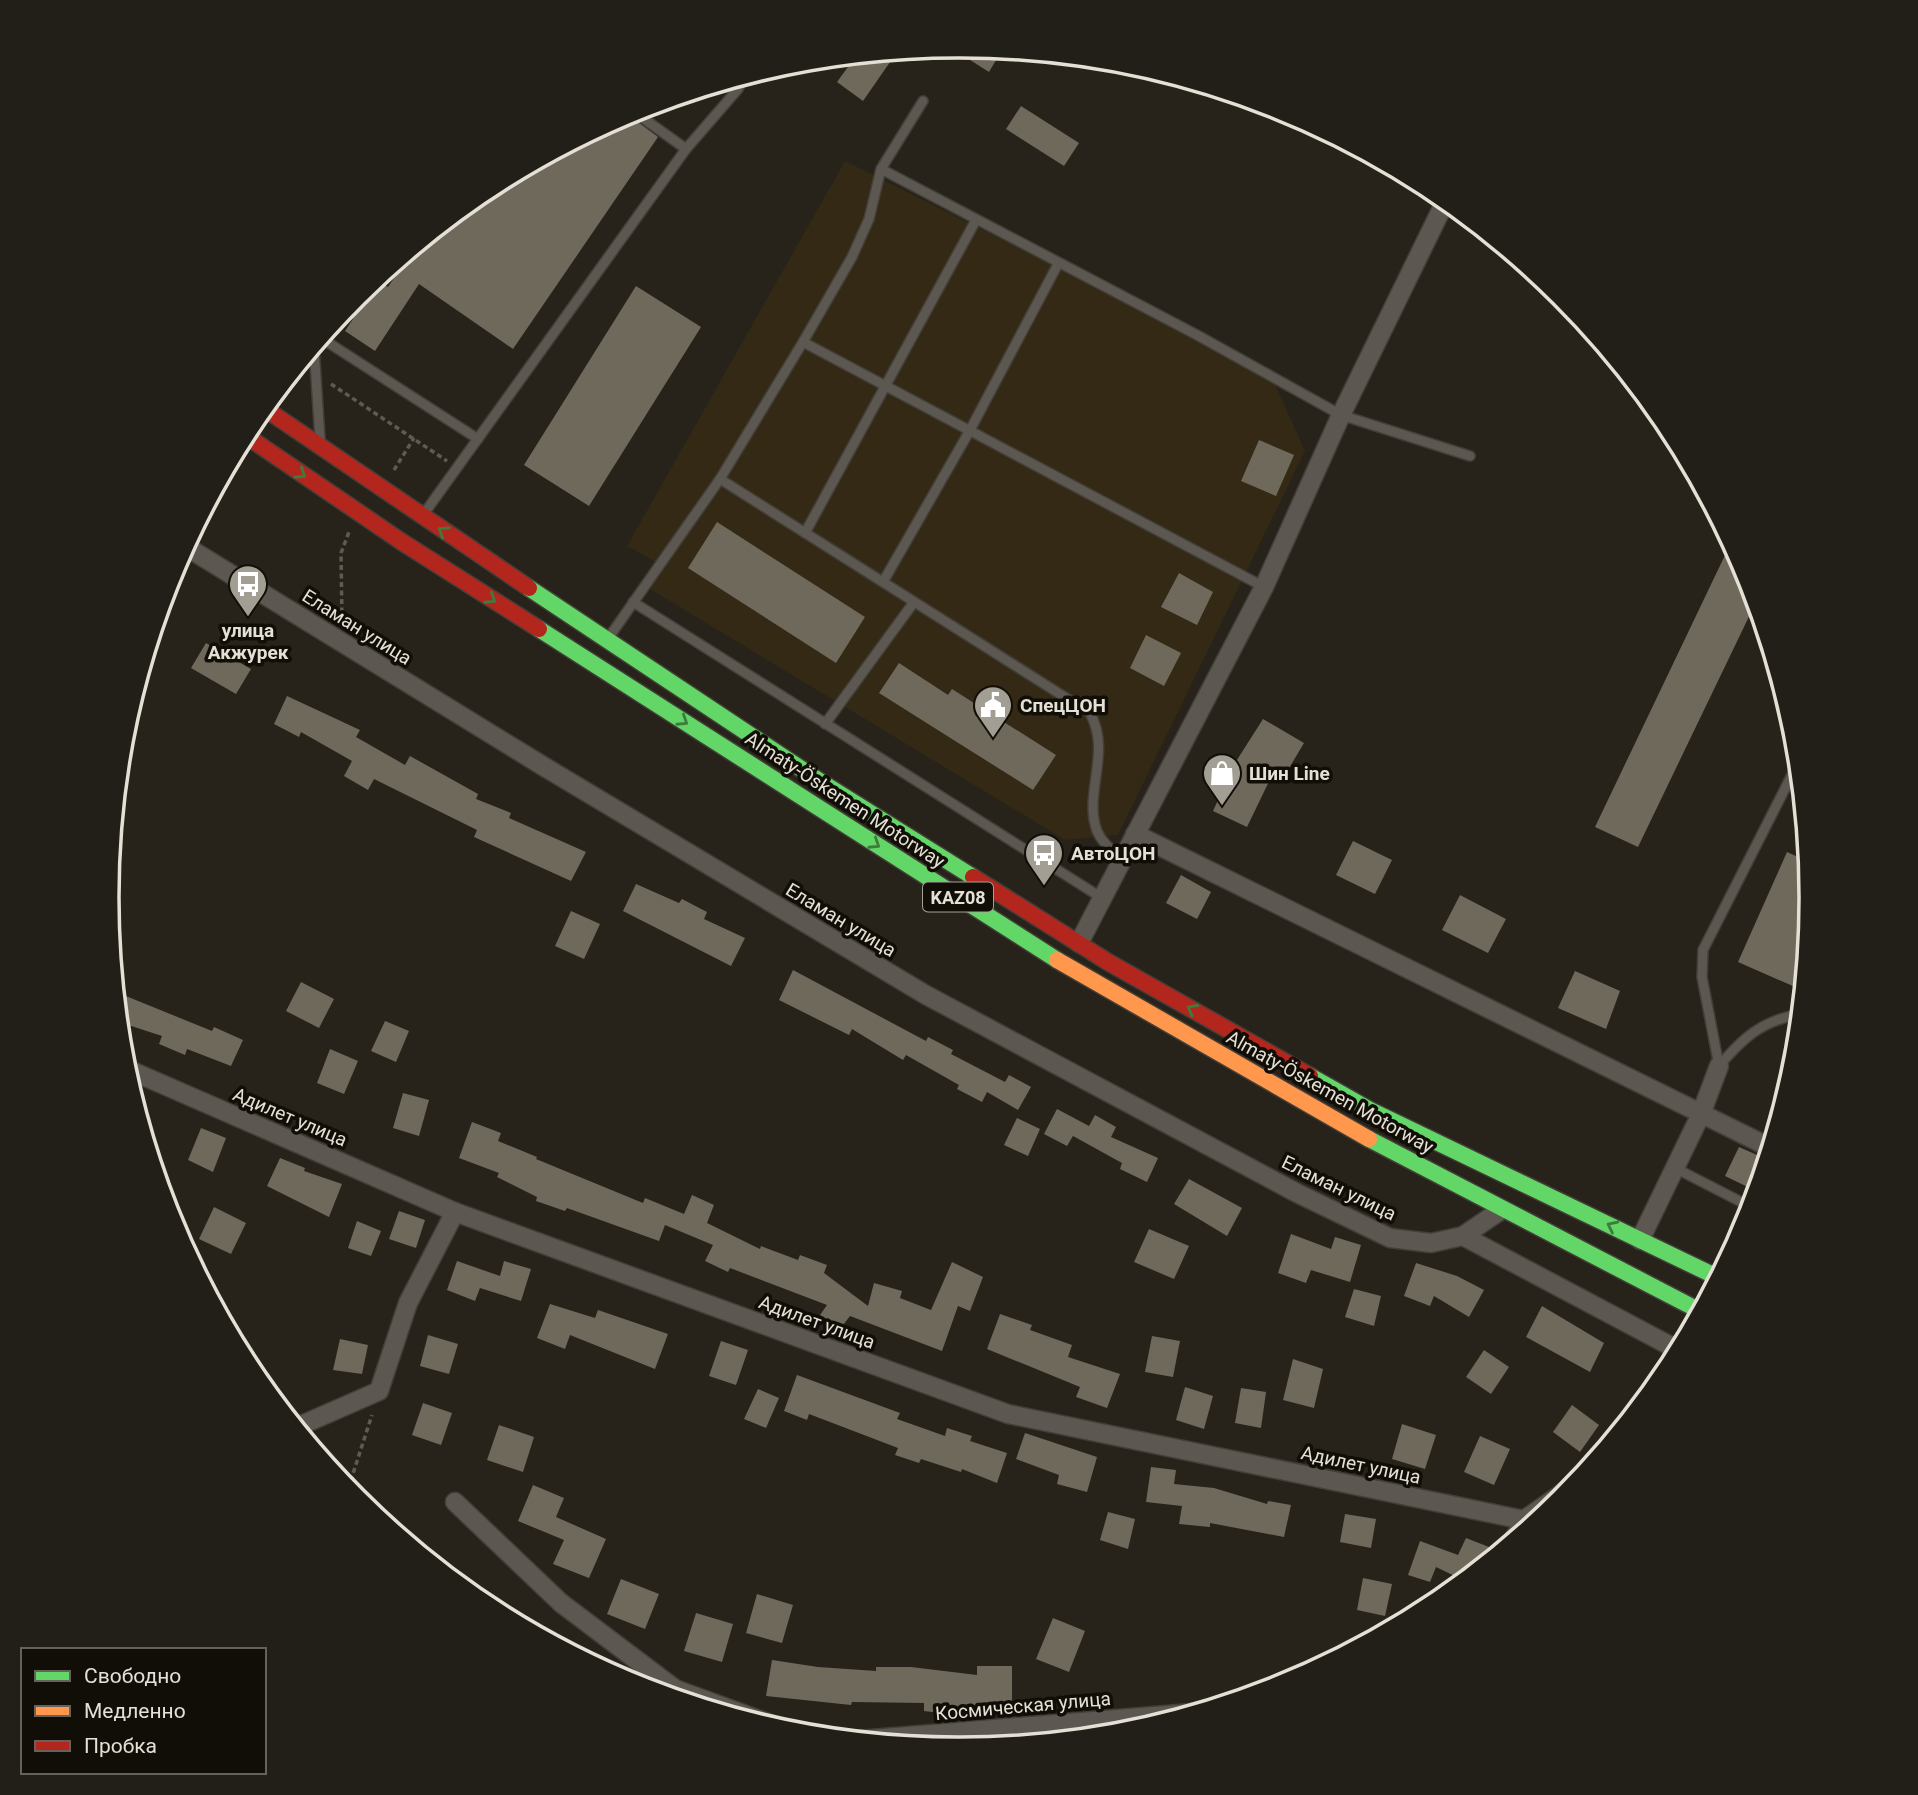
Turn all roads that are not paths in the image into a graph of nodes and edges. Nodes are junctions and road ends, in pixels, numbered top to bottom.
1 (735, 88) edge
2 (923, 101) dead end
3 (645, 119) edge
4 (686, 149) junction
5 (881, 169) junction
6 (1441, 210) edge
7 (976, 220) junction
8 (1058, 264) junction
9 (803, 342) junction
10 (329, 343) edge
11 (315, 360) edge
12 (885, 387) junction
13 (273, 414) edge
14 (1341, 415) junction
15 (969, 432) junction
16 (478, 439) junction
17 (254, 442) edge
18 (320, 447) junction
19 (1470, 456) dead end
20 (720, 479) junction
21 (422, 517) junction
22 (805, 533) junction
23 (194, 552) edge
24 (883, 582) junction
25 (1265, 587) junction
26 (914, 601) junction
27 (633, 602) junction
28 (606, 641) junction
29 (825, 724) junction
30 (1790, 778) edge
31 (1135, 834) junction
32 (1122, 859) junction
33 (1101, 898) junction
34 (1079, 943) junction
35 (1791, 1016) edge
36 (1719, 1066) junction
37 (138, 1074) edge
38 (1701, 1114) junction
39 (1412, 1130) junction
40 (1761, 1143) edge
41 (1399, 1156) junction
42 (1675, 1168) junction
43 (1741, 1202) edge
44 (1501, 1210) junction
45 (455, 1212) junction
46 (1463, 1236) junction
47 (1640, 1240) junction
48 (1710, 1273) edge
49 (1692, 1307) edge
50 (1669, 1345) edge
51 (305, 1423) edge
52 (455, 1502) dead end
53 (1523, 1520) edge
54 (671, 1686) edge
55 (1110, 1723) edge
56 (923, 1736) edge

1 - 4 lane
2 - 5 lane
3 - 4 lane
4 - 16 lane
5 - 7 lane
5 - 9 lane
6 - 14 street
7 - 8 lane
7 - 12 lane
8 - 14 lane
8 - 15 lane
9 - 12 lane
9 - 20 lane
10 - 16 lane
11 - 18 lane
12 - 15 lane
12 - 22 lane
13 - 18 main road, Almaty-Öskemen Motorway / KAZ08
14 - 19 lane
14 - 25 street
15 - 24 lane
15 - 25 lane
16 - 21 lane
17 -> 41 main road, Almaty-Öskemen Motorway / KAZ08
18 - 21 main road, Almaty-Öskemen Motorway / KAZ08
20 - 22 lane
20 - 27 lane
28 -> 21 main road, Almaty-Öskemen Motorway / KAZ08
22 - 24 lane
23 - 46 street, Еламан улица
24 - 26 lane
25 - 31 street
26 - 29 lane
26 - 32 lane
27 - 28 lane
27 - 29 lane
28 - 34 main road, Almaty-Öskemen Motorway / KAZ08
29 - 33 lane
30 - 36 lane
31 - 32 street
31 - 38 street
32 - 33 street
33 - 34 street
39 -> 34 main road, Almaty-Öskemen Motorway / KAZ08
35 - 36 lane
36 - 38 street
37 - 45 street, Адилет улица
38 - 40 street
38 - 42 street
39 - 41 main road
47 -> 39 main road, Almaty-Öskemen Motorway / KAZ08
41 - 44 main road, Almaty-Öskemen Motorway / KAZ08
42 - 43 lane
42 - 47 street
44 - 46 street, Еламан улица
44 - 49 main road, Almaty-Öskemen Motorway / KAZ08
45 - 51 street
45 - 53 street, Адилет улица
46 - 50 street
47 - 48 main road, Almaty-Öskemen Motorway / KAZ08
52 - 54 street
55 - 56 street, Космическая улица

